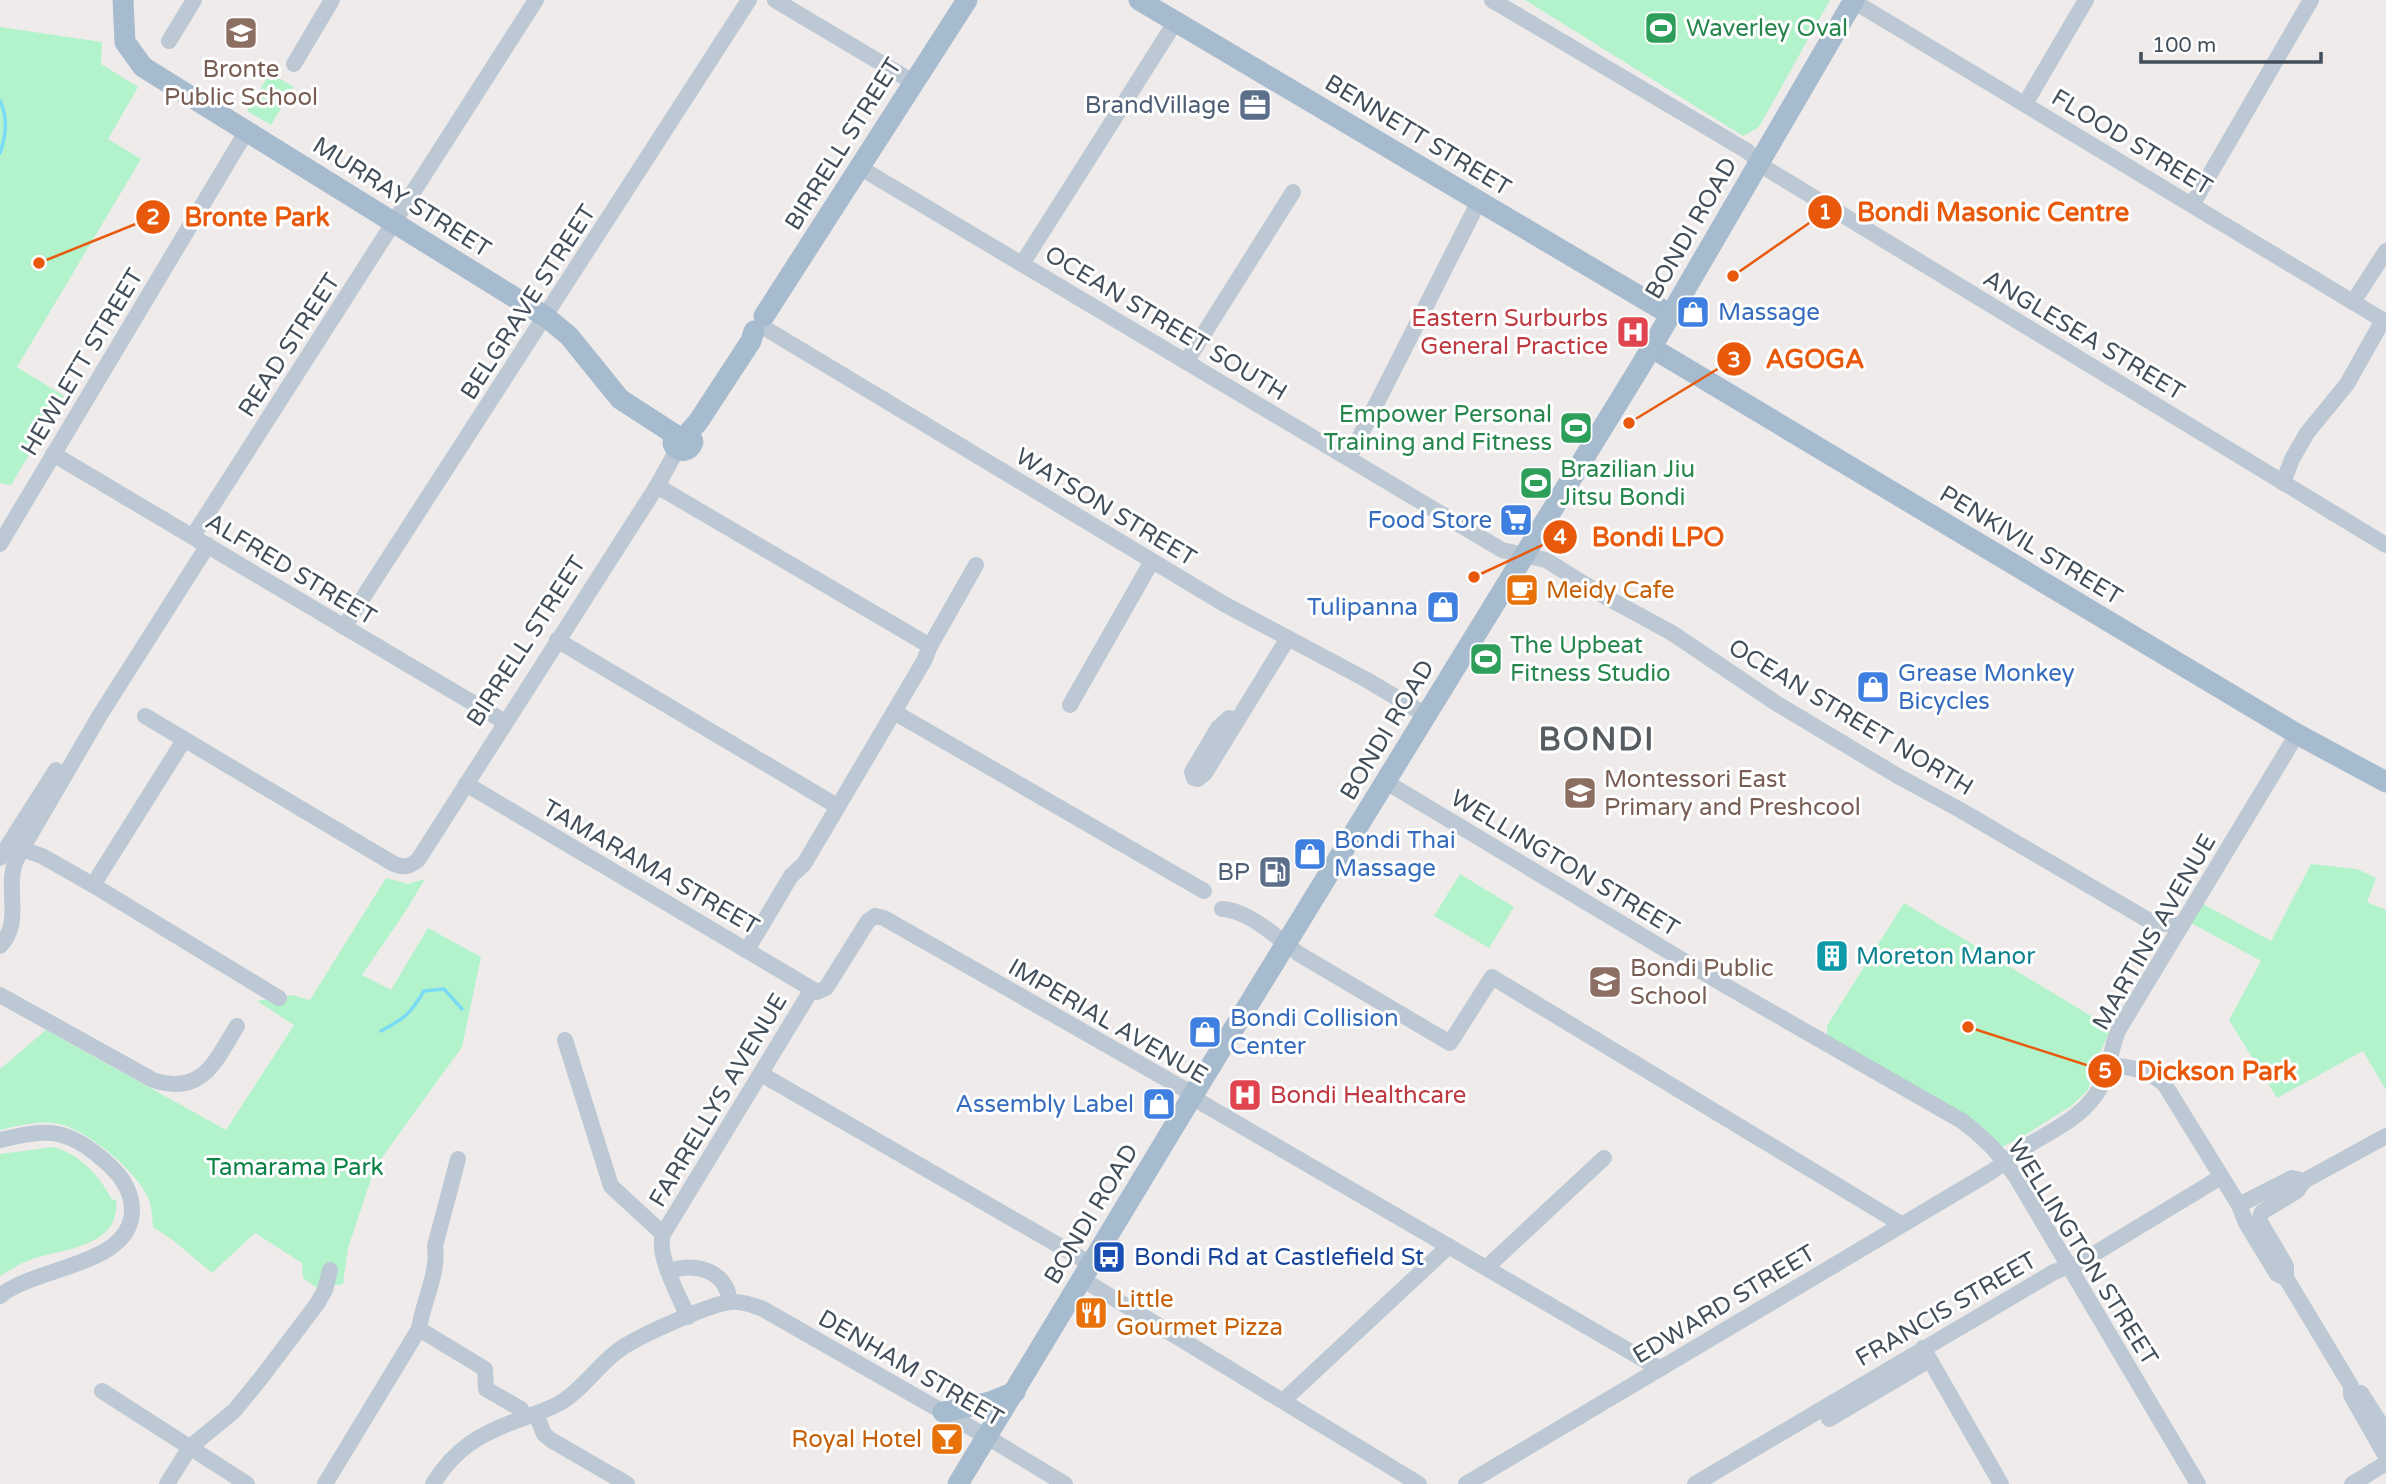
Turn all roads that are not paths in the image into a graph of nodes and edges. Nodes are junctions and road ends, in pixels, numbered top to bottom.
1 (123, 0) edge
2 (194, 0) edge
3 (332, 0) edge
4 (536, 0) edge
5 (749, 0) edge
6 (775, 0) edge
7 (967, 0) edge
8 (1139, 0) edge
9 (1492, 0) edge
10 (2086, 0) edge
11 (2311, 0) edge
12 (1854, 1) edge
13 (1176, 22) junction
14 (169, 41) dead end
15 (294, 64) dead end
16 (913, 82) junction
17 (2025, 104) junction
18 (246, 132) junction
19 (1760, 163) junction
20 (859, 167) junction
21 (1293, 192) dead end
22 (1479, 201) junction
23 (2192, 205) junction
24 (394, 222) junction
25 (2386, 251) edge
26 (1023, 264) junction
27 (2353, 302) junction
28 (1671, 316) junction
29 (546, 317) junction
30 (2384, 321) edge
31 (762, 326) junction
32 (1651, 348) junction
33 (1186, 362) junction
34 (680, 439) junction
35 (53, 454) junction
36 (1349, 458) junction
37 (2283, 483) junction
38 (657, 486) junction
39 (193, 536) junction
40 (0, 544) edge
41 (208, 545) junction
42 (2386, 545) edge
43 (1524, 555) junction
44 (1152, 561) junction
45 (976, 565) dead end
46 (344, 627) junction
47 (1288, 638) junction
48 (557, 640) junction
49 (930, 646) junction
50 (1070, 705) dead end
51 (894, 712) junction
52 (100, 715) junction
53 (1426, 715) junction
54 (145, 716) dead end
55 (1236, 720) dead end
56 (505, 722) junction
57 (2297, 734) junction
58 (184, 740) junction
59 (1386, 782) junction
60 (2386, 782) edge
61 (466, 784) junction
62 (837, 806) junction
63 (22, 849) junction
64 (0, 858) edge
65 (93, 885) junction
66 (1204, 891) dead end
67 (6, 898) edge
68 (1222, 909) dead end
69 (2153, 923) junction
70 (2182, 925) junction
71 (1287, 944) junction
72 (0, 946) edge
73 (2167, 949) junction
74 (747, 950) junction
75 (812, 989) junction
76 (0, 995) edge
77 (279, 998) dead end
78 (237, 1026) dead end
79 (565, 1040) dead end
80 (2108, 1065) junction
81 (761, 1074) junction
82 (1193, 1096) junction
83 (2386, 1136) edge
84 (0, 1140) edge
85 (1604, 1158) dead end
86 (457, 1159) dead end
87 (2005, 1161) junction
88 (2221, 1177) junction
89 (2304, 1181) junction
90 (2239, 1205) junction
91 (1901, 1224) junction
92 (663, 1234) junction
93 (1450, 1246) junction
94 (2069, 1266) junction
95 (1487, 1267) junction
96 (330, 1270) dead end
97 (669, 1271) junction
98 (1086, 1272) junction
99 (2286, 1278) junction
100 (0, 1296) edge
101 (730, 1302) junction
102 (688, 1317) junction
103 (419, 1329) junction
104 (1926, 1354) junction
105 (1660, 1368) junction
106 (2351, 1386) junction
107 (102, 1391) dead end
108 (1015, 1392) junction
109 (1284, 1400) junction
110 (943, 1412) junction
111 (530, 1416) junction
112 (1829, 1419) dead end
113 (2386, 1432) edge
114 (987, 1437) junction
115 (190, 1447) junction
116 (2385, 1459) edge
117 (167, 1484) edge
118 (247, 1484) edge
119 (325, 1484) edge
120 (433, 1484) edge
121 (626, 1484) edge
122 (958, 1484) edge
123 (1065, 1484) edge
124 (1419, 1484) edge
125 (1466, 1484) edge
126 (1695, 1484) edge
127 (2001, 1484) edge
128 (2198, 1484) edge
129 (2352, 1484) edge

1 - 18 main road, MURRAY STREET
2 - 14 street
3 - 15 street
4 - 24 street, READ STREET
5 - 29 street, BELGRAVE STREET
6 - 16 street
7 - 16 main road, BIRRELL STREET
8 - 13 main road, BENNETT STREET
9 - 19 street, ANGLESEA STREET
10 - 17 street
11 - 23 street
12 - 17 street, FLOOD STREET
12 - 19 main road, BONDI ROAD
13 - 22 main road, BENNETT STREET
13 - 26 street
16 - 20 main road, BIRRELL STREET
17 - 23 street, FLOOD STREET
18 - 24 main road, MURRAY STREET
18 - 35 street, HEWLETT STREET
19 - 28 main road, BONDI ROAD
19 - 37 street, ANGLESEA STREET
20 - 26 street, OCEAN STREET SOUTH
20 - 31 main road, BIRRELL STREET
21 - 33 street
22 - 28 main road, BENNETT STREET
22 - 36 street
23 - 27 street, FLOOD STREET
24 - 29 main road, MURRAY STREET
24 - 39 street, READ STREET
25 - 27 street
26 - 33 street, OCEAN STREET SOUTH
27 - 30 street, FLOOD STREET
28 - 32 main road, BONDI ROAD
29 - 34 main road, MURRAY STREET
29 - 46 street, BELGRAVE STREET
30 - 37 street
31 - 34 main road, BIRRELL STREET
31 - 44 street, WATSON STREET
32 - 43 main road, BONDI ROAD
32 - 57 main road, PENKIVIL STREET
33 - 36 street, OCEAN STREET SOUTH
34 - 38 street, BIRRELL STREET
35 - 39 street, ALFRED STREET
35 - 40 street, HEWLETT STREET
36 - 43 street, OCEAN STREET SOUTH
37 - 42 street, ANGLESEA STREET
38 - 48 street, BIRRELL STREET
38 - 49 street
39 - 41 street, ALFRED STREET
41 - 46 street, ALFRED STREET
41 - 52 street
43 - 53 main road, BONDI ROAD
43 - 69 street, OCEAN STREET NORTH
44 - 47 street, WATSON STREET
44 - 50 street
45 - 49 street
46 - 56 street, ALFRED STREET
47 - 53 street, WATSON STREET
47 - 55 street
48 - 56 street, BIRRELL STREET
48 - 62 street
49 - 51 street
51 - 62 street
51 - 66 street
52 - 63 street
52 - 64 street
53 - 59 main road, BONDI ROAD
54 - 58 street
56 - 61 street, BIRRELL STREET
57 - 60 main road, PENKIVIL STREET
57 - 70 street, MARTINS AVENUE
58 - 61 street, BIRRELL STREET
58 - 65 street
59 - 71 main road, BONDI ROAD
59 - 87 street, WELLINGTON STREET
61 - 74 street, TAMARAMA STREET
62 - 74 street
63 - 65 street
63 - 67 street
65 - 77 street
67 - 72 street
68 - 71 street
69 - 70 street, OCEAN STREET NORTH
69 - 73 street
70 - 73 street, MARTINS AVENUE
71 - 82 main road, BONDI ROAD
71 - 91 street
73 - 80 street, MARTINS AVENUE
74 - 75 street, TAMARAMA STREET
75 - 81 street, FARRELLYS AVENUE
75 - 82 street, IMPERIAL AVENUE
76 - 78 street
79 - 92 street
80 - 87 street, MARTINS AVENUE
80 - 88 street
81 - 92 street, FARRELLYS AVENUE
81 - 98 street
82 - 93 street, IMPERIAL AVENUE
82 - 98 main road, BONDI ROAD
83 - 89 street
84 - 100 street
85 - 95 street
86 - 103 street
87 - 91 street, EDWARD STREET
87 - 94 street, WELLINGTON STREET
88 - 90 street
88 - 94 street, FRANCIS STREET
89 - 90 street
89 - 99 street
90 - 99 street
91 - 105 street, EDWARD STREET
92 - 97 street
93 - 95 street, IMPERIAL AVENUE
93 - 109 street
94 - 104 street, FRANCIS STREET
94 - 128 street, WELLINGTON STREET
95 - 105 street, IMPERIAL AVENUE
96 - 115 street
97 - 101 street
97 - 102 street
98 - 108 main road, BONDI ROAD
98 - 109 street
99 - 106 street
101 - 102 street
101 - 110 street, DENHAM STREET
102 - 111 street
103 - 111 street
103 - 119 street
104 - 112 street, FRANCIS STREET
104 - 126 street, FRANCIS STREET
104 - 127 street
105 - 125 street, EDWARD STREET
106 - 113 street
106 - 116 street
107 - 115 street
108 - 110 main road
108 - 114 main road, BONDI ROAD
109 - 124 street
110 - 114 street, DENHAM STREET
111 - 120 street
111 - 121 street
114 - 122 main road, BONDI ROAD
114 - 123 street, DENHAM STREET
115 - 117 street
115 - 118 street
116 - 129 street

